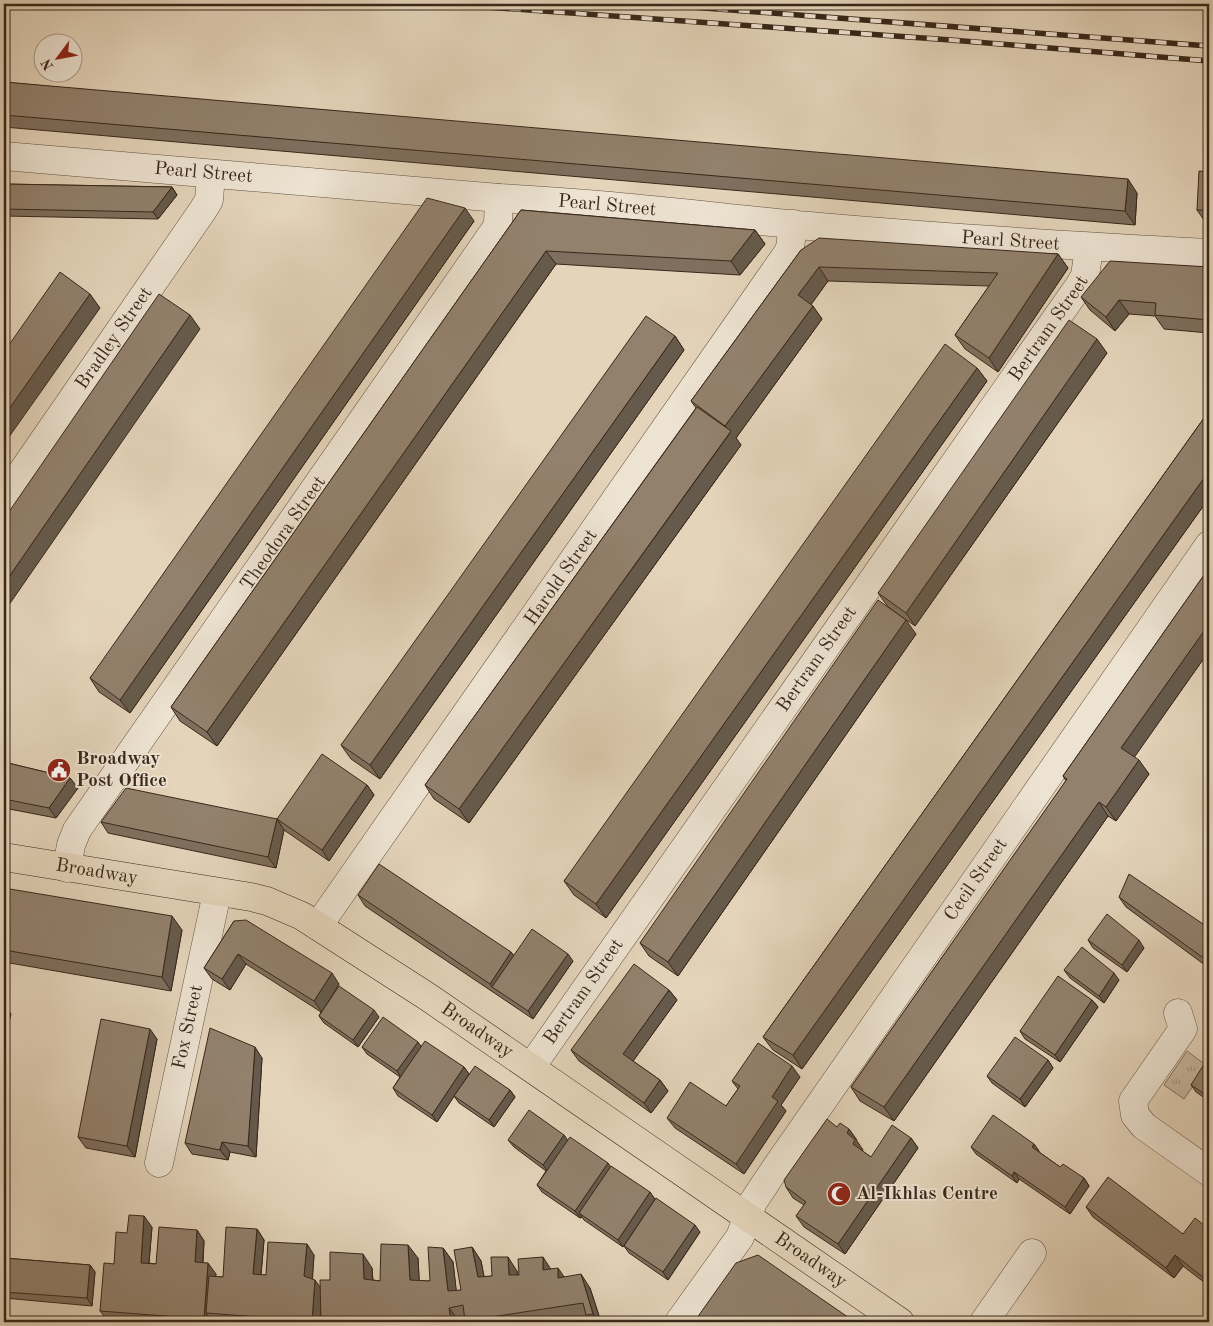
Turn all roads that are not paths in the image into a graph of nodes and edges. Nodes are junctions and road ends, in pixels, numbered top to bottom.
1 (4, 156) edge
2 (211, 174) junction
3 (499, 198) junction
4 (793, 224) junction
5 (1089, 248) junction
6 (1209, 253) edge
7 (4, 498) edge
8 (1209, 545) edge
9 (4, 857) edge
10 (67, 868) junction
11 (217, 892) junction
12 (318, 926) junction
13 (1178, 1013) dead end
14 (530, 1067) junction
15 (159, 1163) dead end
16 (1209, 1172) edge
17 (747, 1217) junction
18 (1032, 1253) dead end
19 (679, 1322) edge
20 (900, 1322) edge
21 (984, 1322) edge

1 - 2 street, Pearl Street
2 - 3 street, Pearl Street
2 - 7 street, Bradley Street
3 - 4 street, Pearl Street
3 - 10 street, Theodora Street
4 - 5 street, Pearl Street
4 - 12 street, Harold Street
5 - 6 street, Pearl Street
5 - 14 street, Bertram Street
8 - 17 street, Cecil Street
9 - 10 main road, Broadway
10 - 11 main road, Broadway
11 - 12 main road, Broadway
11 - 15 street, Fox Street
12 - 14 main road, Broadway
13 - 16 street
14 - 17 main road, Broadway
17 - 19 street, Cecil Street
17 - 20 main road, Broadway
18 - 21 street

